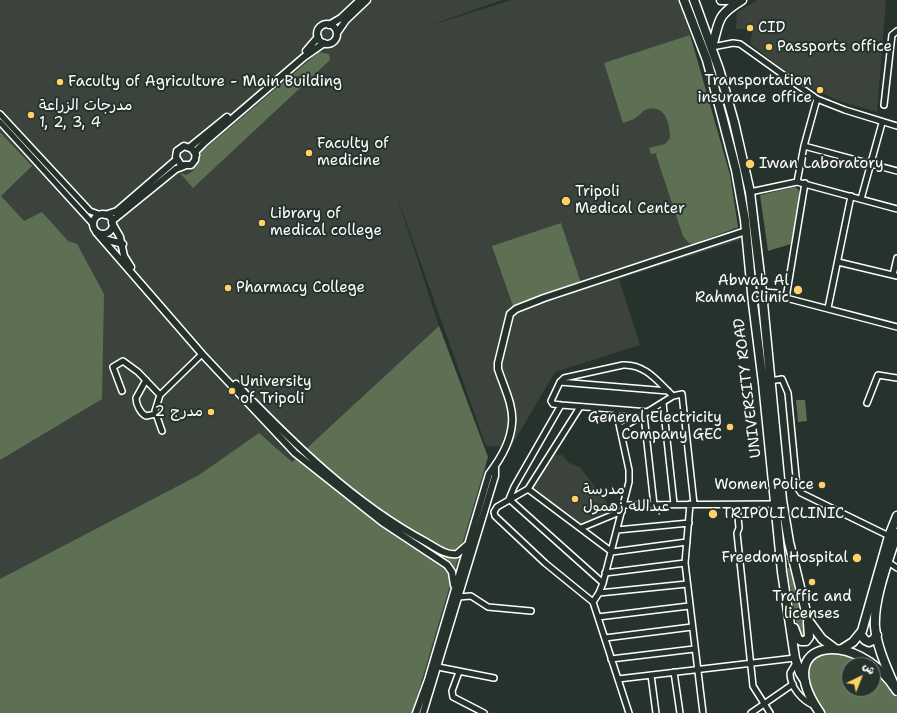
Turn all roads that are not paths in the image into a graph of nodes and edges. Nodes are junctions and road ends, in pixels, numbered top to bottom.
1 (360, 0) edge
2 (367, 0) edge
3 (684, 0) edge
4 (694, 0) edge
5 (721, 0) edge
6 (738, 0) edge
7 (742, 0) edge
8 (329, 25) junction
9 (897, 31) edge
10 (337, 33) junction
11 (318, 37) junction
12 (324, 43) junction
13 (712, 47) junction
14 (817, 99) junction
15 (884, 105) dead end
16 (0, 114) edge
17 (0, 122) edge
18 (882, 122) junction
19 (897, 126) edge
20 (804, 146) junction
21 (190, 147) junction
22 (196, 155) junction
23 (176, 160) junction
24 (871, 164) junction
25 (184, 166) junction
26 (897, 171) edge
27 (797, 182) junction
28 (805, 183) junction
29 (750, 192) junction
30 (851, 196) junction
31 (861, 199) junction
32 (897, 209) edge
33 (103, 215) junction
34 (112, 222) junction
35 (93, 224) junction
36 (746, 231) junction
37 (96, 232) junction
38 (102, 238) junction
39 (123, 244) junction
40 (897, 258) edge
41 (838, 262) junction
42 (895, 275) edge
43 (762, 292) junction
44 (786, 298) junction
45 (828, 308) junction
46 (897, 327) edge
47 (202, 354) junction
48 (897, 378) edge
49 (146, 380) junction
50 (770, 381) junction
51 (560, 382) junction
52 (122, 391) dead end
53 (668, 391) junction
54 (160, 395) junction
55 (674, 396) junction
56 (663, 403) junction
57 (868, 403) dead end
58 (561, 405) junction
59 (580, 407) junction
60 (616, 410) junction
61 (647, 413) junction
62 (156, 414) junction
63 (620, 429) junction
64 (162, 431) dead end
65 (298, 451) junction
66 (495, 468) junction
67 (528, 489) junction
68 (509, 499) junction
69 (674, 504) junction
70 (692, 504) junction
71 (776, 504) junction
72 (624, 505) junction
73 (654, 505) junction
74 (737, 505) junction
75 (622, 511) junction
76 (897, 516) edge
77 (689, 523) junction
78 (581, 528) junction
79 (617, 530) junction
80 (893, 535) edge
81 (470, 538) junction
82 (687, 542) junction
83 (420, 543) junction
84 (434, 546) junction
85 (612, 552) junction
86 (430, 553) junction
87 (888, 562) junction
88 (685, 563) junction
89 (897, 568) edge
90 (605, 573) junction
91 (602, 583) junction
92 (687, 584) junction
93 (455, 588) junction
94 (599, 593) junction
95 (458, 597) junction
96 (593, 602) junction
97 (689, 606) junction
98 (531, 611) dead end
99 (598, 617) junction
100 (789, 617) junction
101 (808, 620) junction
102 (692, 627) junction
103 (860, 635) junction
104 (876, 635) junction
105 (605, 638) junction
106 (838, 648) junction
107 (694, 649) junction
108 (611, 659) junction
109 (796, 660) junction
110 (752, 664) junction
111 (438, 667) junction
112 (697, 669) junction
113 (459, 672) junction
114 (674, 672) junction
115 (651, 675) junction
116 (494, 678) dead end
117 (618, 679) junction
118 (805, 681) junction
119 (793, 684) junction
120 (895, 688) edge
121 (764, 704) junction
122 (818, 711) edge
123 (416, 713) edge
124 (423, 713) edge
125 (484, 713) edge
126 (629, 713) edge
127 (656, 713) edge
128 (680, 713) edge
129 (703, 713) edge
130 (751, 713) edge
131 (770, 713) edge

1 - 8 street
2 - 10 street
3 - 36 main road, UNIVERSITY ROAD
4 - 13 main road, UNIVERSITY ROAD
5 - 6 main road
7 - 13 main road
8 - 10 street
8 - 11 street
9 - 15 street
10 - 12 street
11 - 12 street
11 - 21 street
12 - 22 street
13 - 14 street
13 - 29 main road, UNIVERSITY ROAD
14 - 18 street
14 - 20 street
16 - 33 street
17 - 35 street
18 - 19 street
18 - 24 street
20 - 24 street
20 - 27 street
21 - 22 street
21 - 23 street
22 - 25 street
23 - 25 street
23 - 33 street
24 - 26 street
24 - 31 street
25 - 34 street
27 - 28 street
27 - 29 street
28 - 30 street
28 - 44 street
29 - 43 main road, UNIVERSITY ROAD
30 - 31 street
30 - 41 street
31 - 32 street
33 - 34 street
33 - 35 street
34 - 37 street
34 - 39 street
35 - 37 street
36 - 66 street
36 - 71 main road, UNIVERSITY ROAD
37 - 38 street
38 - 39 street
38 - 47 street
39 - 65 street
40 - 42 street
41 - 42 street
41 - 45 street
43 - 44 street
43 - 50 main road, UNIVERSITY ROAD
44 - 45 street
45 - 46 street
47 - 54 street
47 - 65 street
48 - 57 street
49 - 52 street
49 - 54 street
49 - 62 street
50 - 80 street
50 - 101 main road, UNIVERSITY ROAD
51 - 53 street
51 - 53 street
51 - 58 street
53 - 55 street
54 - 62 street
55 - 56 street
55 - 70 street
56 - 61 street
56 - 69 street
58 - 59 street
58 - 68 street
59 - 60 street
59 - 67 street
60 - 61 street
60 - 63 street
61 - 63 street
61 - 73 street
62 - 64 street
63 - 72 street
65 - 83 street
66 - 81 street
66 - 95 street
67 - 68 street
67 - 78 street
68 - 91 street
68 - 96 street
69 - 70 street
69 - 73 street
70 - 74 street
70 - 77 street
71 - 74 street
71 - 100 main road, UNIVERSITY ROAD
72 - 73 street
72 - 75 street
74 - 110 street
75 - 78 street
75 - 79 street
76 - 80 main road
77 - 79 street
77 - 82 street
78 - 85 street
79 - 85 street
80 - 87 main road
80 - 103 main road
81 - 84 street
81 - 93 street
82 - 85 street
82 - 88 street
83 - 84 street
83 - 86 street
84 - 86 street
85 - 90 street
86 - 93 street
87 - 89 street
87 - 104 main road
88 - 90 street
88 - 92 street
90 - 91 street
91 - 94 street
92 - 94 street
92 - 97 street
93 - 123 street
94 - 96 street
95 - 98 street
95 - 111 street
96 - 99 street
97 - 99 street
97 - 102 street
99 - 105 street
100 - 101 main road
100 - 109 main road, UNIVERSITY ROAD
101 - 106 main road, UNIVERSITY ROAD
102 - 105 street
102 - 107 street
103 - 104 main road
103 - 106 main road
104 - 120 main road
105 - 108 street
106 - 118 main road
106 - 120 main road, UNIVERSITY ROAD
107 - 108 street
107 - 112 street
108 - 117 street
109 - 110 street
109 - 118 main road, UNIVERSITY ROAD
109 - 119 street
110 - 112 street
110 - 121 street
111 - 113 street
111 - 124 street
112 - 114 street
112 - 129 street
113 - 116 street
113 - 125 street
114 - 115 street
114 - 128 street
115 - 117 street
115 - 127 street
117 - 126 street
118 - 122 main road, UNIVERSITY ROAD
119 - 121 street
119 - 122 street
121 - 130 street
121 - 131 street

